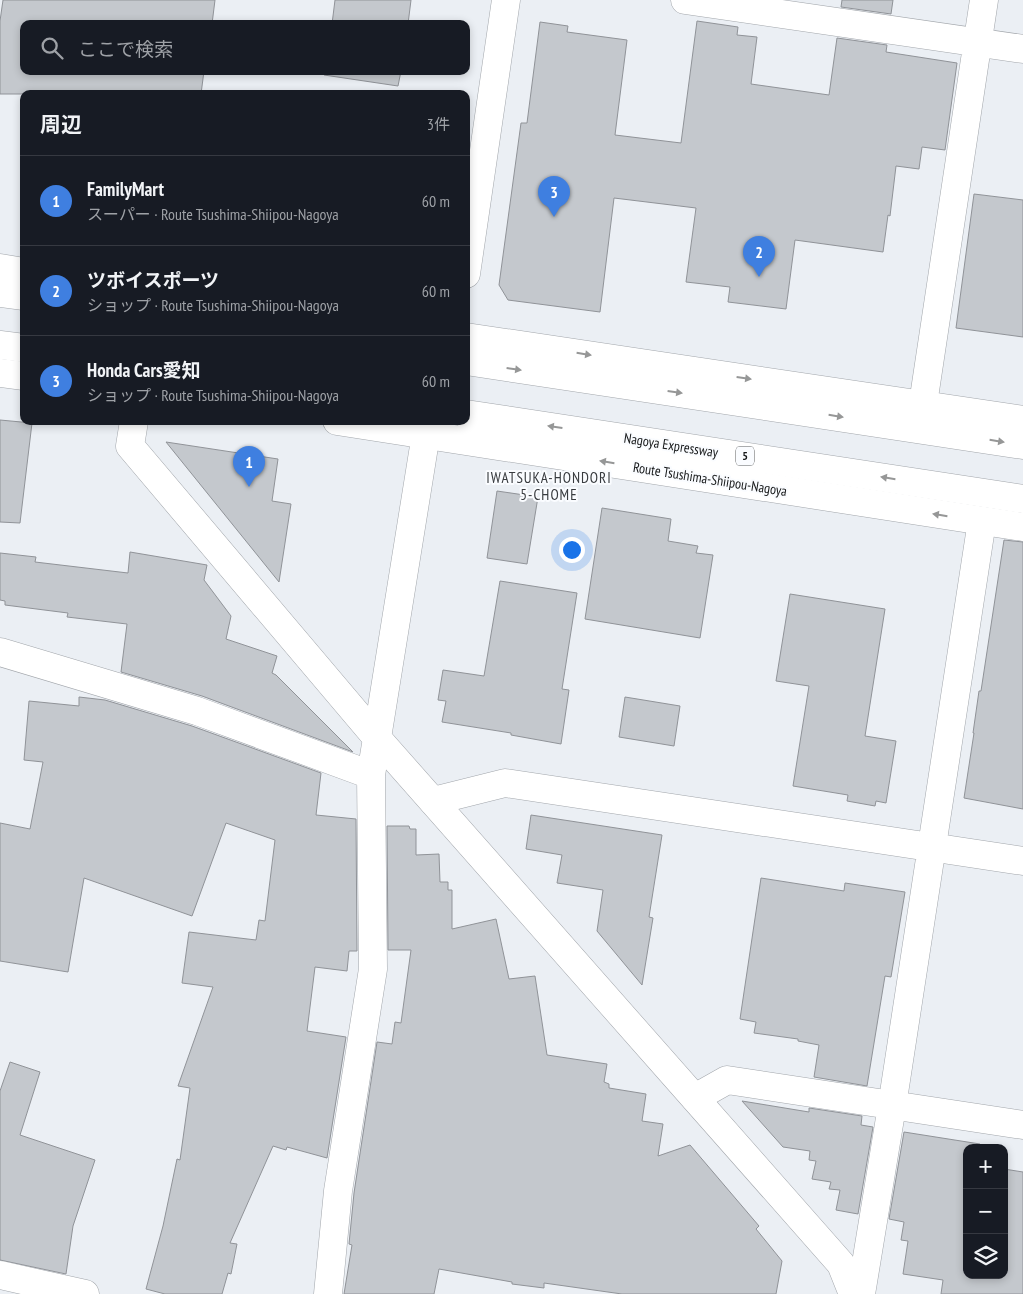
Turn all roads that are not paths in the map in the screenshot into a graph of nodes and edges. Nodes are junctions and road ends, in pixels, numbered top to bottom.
1 (506, 0) edge
2 (685, 0) edge
3 (984, 0) edge
4 (978, 43) junction
5 (1023, 49) edge
6 (470, 247) edge
7 (0, 268) edge
8 (20, 271) edge
9 (0, 293) edge
10 (20, 296) edge
11 (470, 337) edge
12 (0, 345) edge
13 (20, 348) edge
14 (470, 363) edge
15 (0, 373) edge
16 (20, 376) edge
17 (924, 404) junction
18 (470, 415) edge
19 (1023, 420) edge
20 (133, 425) edge
21 (389, 425) edge
22 (428, 428) edge
23 (1023, 445) edge
24 (1023, 499) edge
25 (982, 521) junction
26 (1023, 528) edge
27 (0, 652) edge
28 (377, 738) junction
29 (371, 775) junction
30 (433, 801) junction
31 (932, 847) junction
32 (1023, 860) edge
33 (695, 1098) junction
34 (892, 1106) junction
35 (1023, 1125) edge
36 (0, 1275) edge
37 (85, 1294) edge
38 (328, 1294) edge
39 (854, 1294) edge
40 (861, 1294) edge

1 - 6 main road
2 - 4 main road
3 - 4 main road
4 - 5 main road
4 - 17 main road
7 - 8 main road
9 - 10 main road
11 -> 17 main road
12 - 13 main road
14 -> 23 main road
15 - 16 main road
17 - 19 main road
24 -> 18 main road, Nagoya Expressway / 5
20 - 28 main road
21 - 22 main road, Route Tsushima-Shiipou-Nagoya
25 -> 22 main road, Route Tsushima-Shiipou-Nagoya
22 - 28 main road
25 - 26 main road, Route Tsushima-Shiipou-Nagoya
25 - 31 main road
27 - 29 main road
28 - 29 main road
28 - 30 main road
29 - 38 main road
30 - 31 main road
30 - 33 main road
31 - 32 main road
31 - 34 main road
33 - 34 main road
33 - 39 main road
34 - 35 main road
34 - 40 main road
36 - 37 main road

